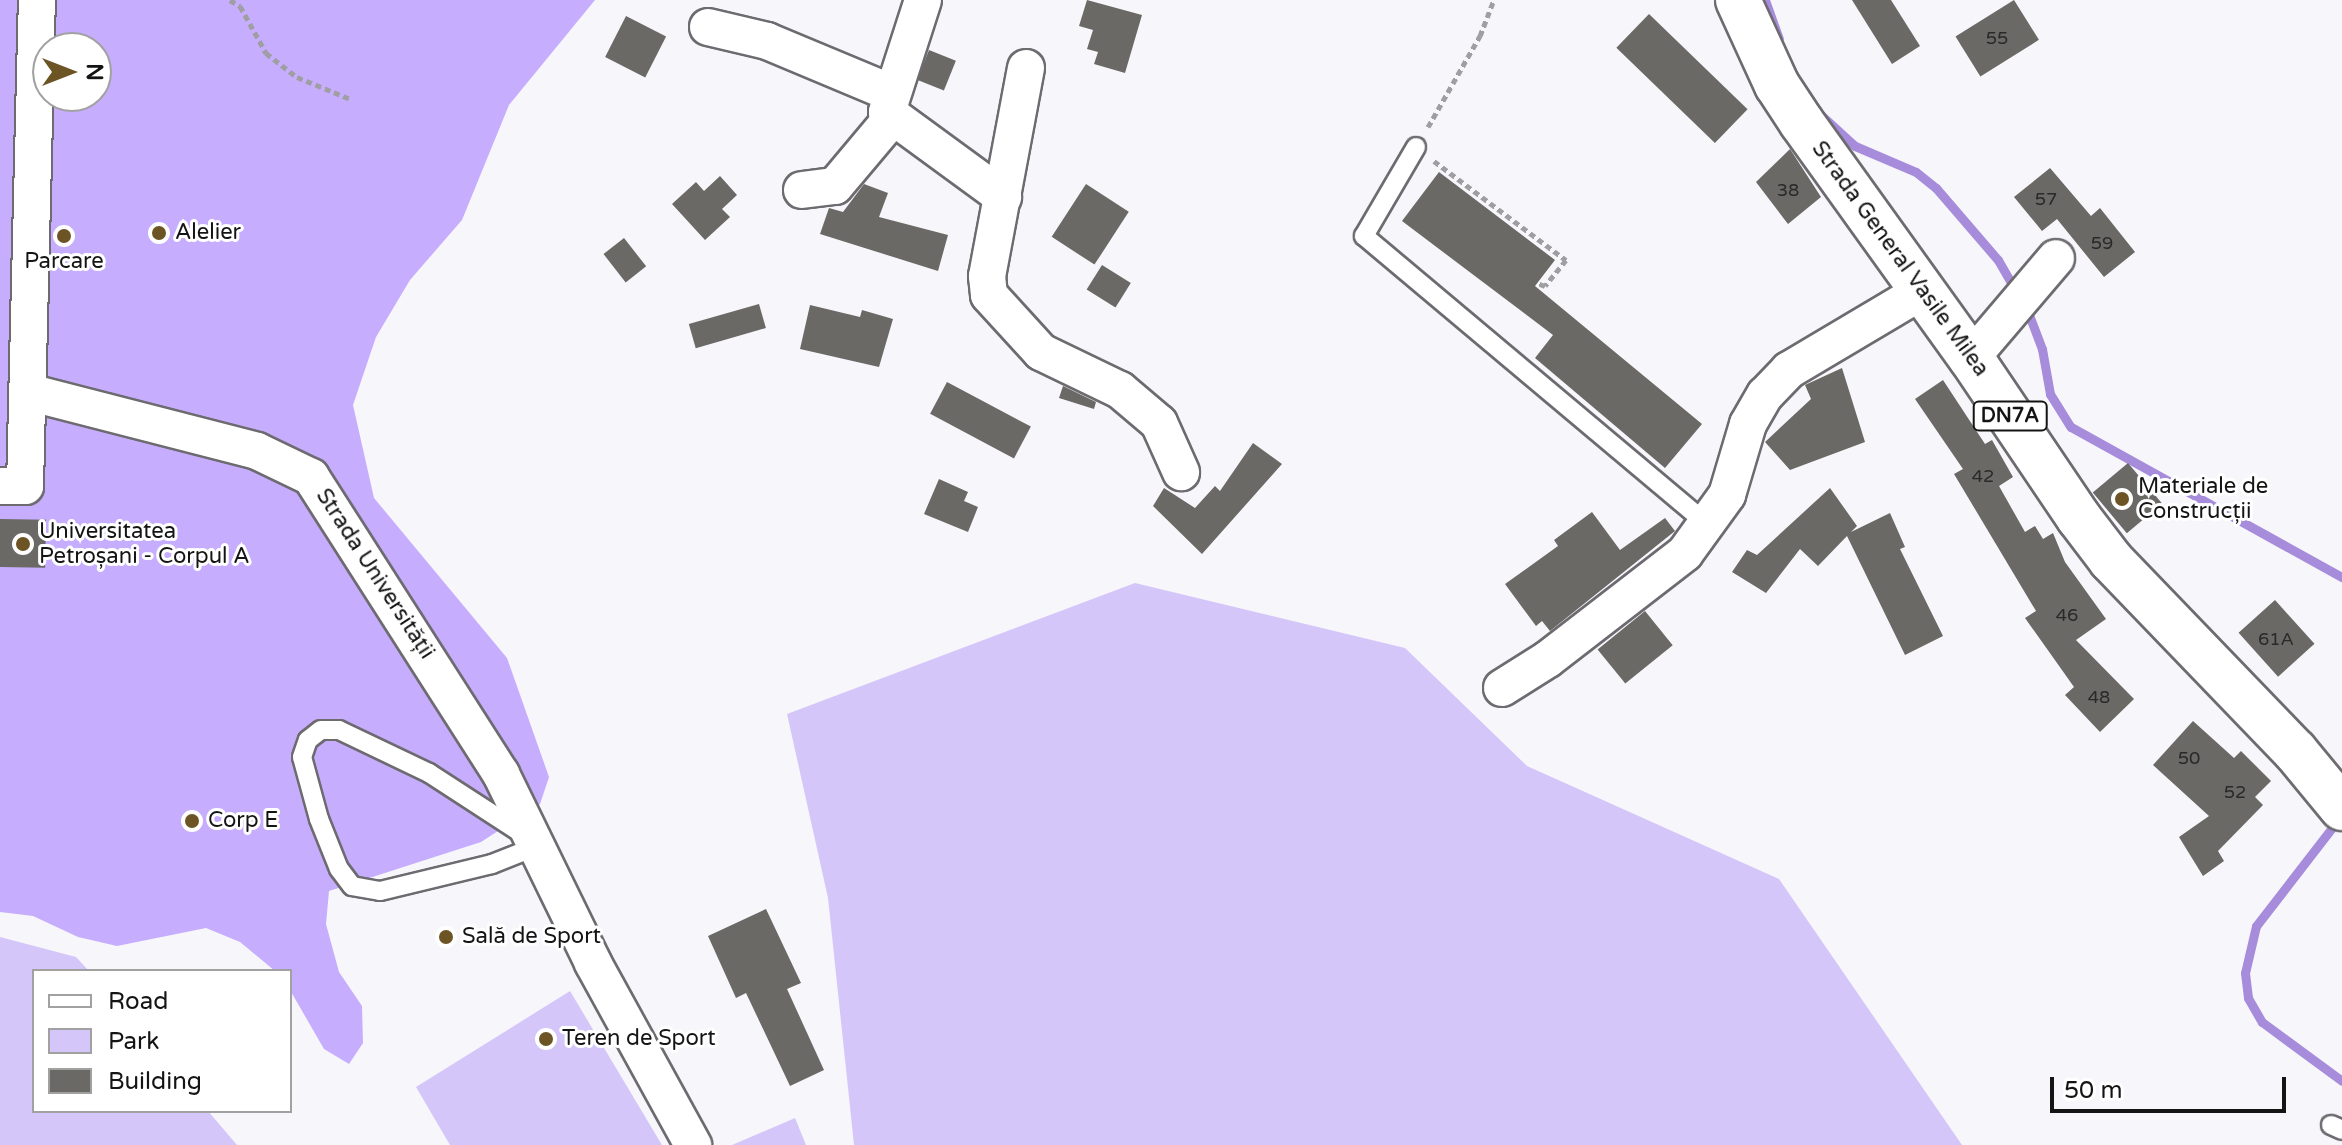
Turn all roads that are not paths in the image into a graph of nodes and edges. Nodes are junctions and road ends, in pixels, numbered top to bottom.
1 (37, 0) edge
2 (923, 0) edge
3 (1738, 0) edge
4 (708, 27) dead end
5 (1026, 68) dead end
6 (891, 105) junction
7 (1416, 147) road end
8 (802, 190) dead end
9 (1003, 197) junction
10 (2044, 269) dead end
11 (1924, 290) junction
12 (1971, 358) junction
13 (28, 392) junction
14 (1181, 472) dead end
15 (0, 486) edge
16 (1709, 525) junction
17 (1502, 688) dead end
18 (2337, 802) edge
19 (540, 845) junction
20 (693, 1145) edge

1 - 13 street
2 - 6 street
3 - 11 main road, Strada General Vasile Milea / DN7A
4 - 6 street
5 - 9 street
6 - 8 street
6 - 9 street
7 - 16 lane
9 - 14 street
10 - 12 street
11 - 12 main road, Strada General Vasile Milea / DN7A
11 - 16 street
12 - 18 main road, Strada General Vasile Milea / DN7A
13 - 15 street
13 - 19 street, Strada Universității
16 - 17 street
19 - 19 lane
19 - 20 street, Strada Universității

